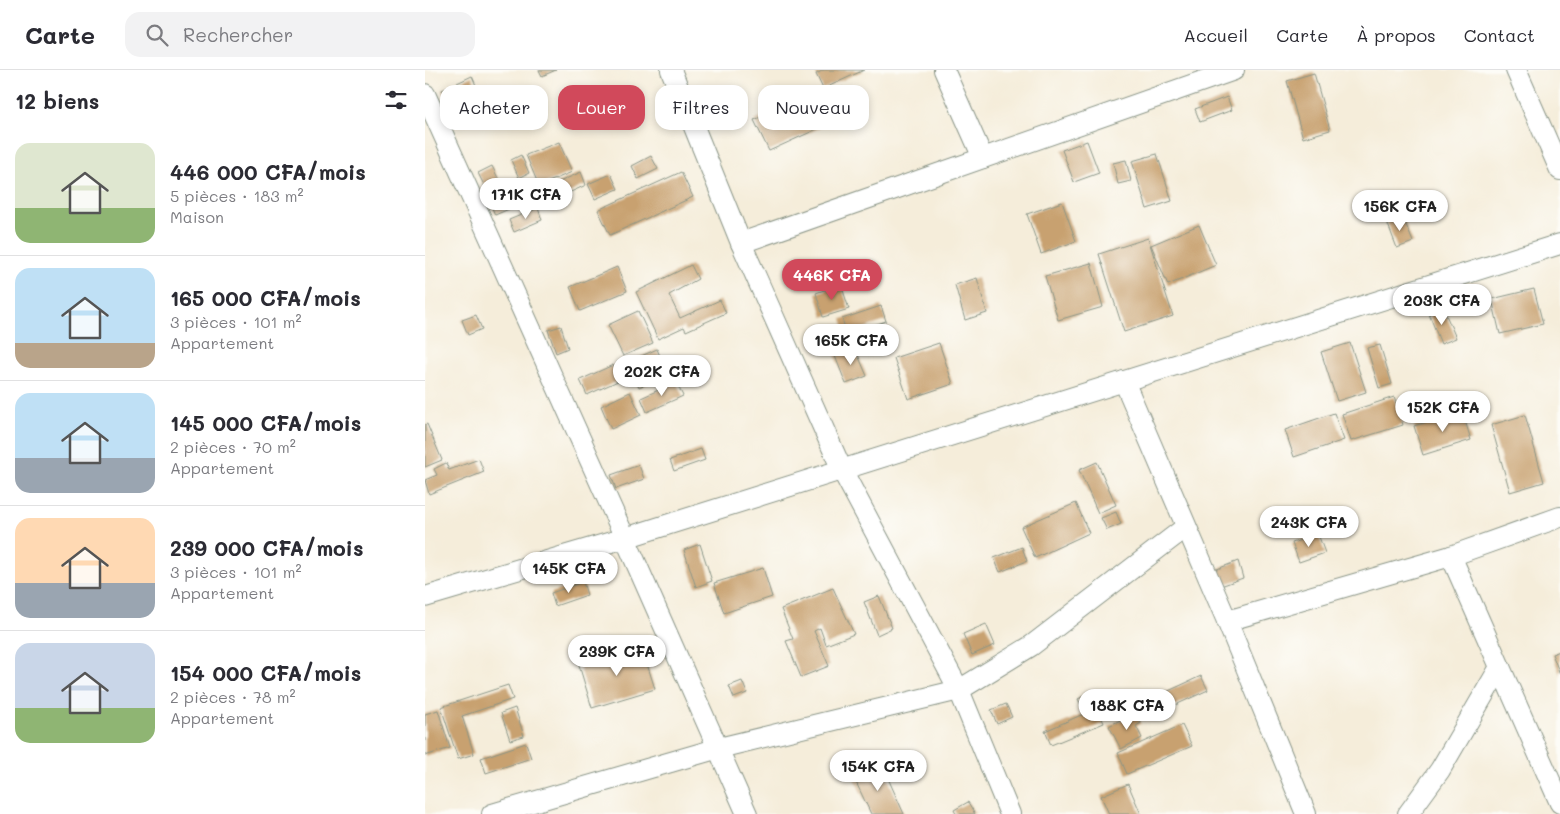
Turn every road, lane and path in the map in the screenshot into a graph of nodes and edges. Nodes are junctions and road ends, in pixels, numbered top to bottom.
1 (671, 70) edge
2 (943, 70) edge
3 (1516, 70) edge
4 (1230, 71) edge
5 (425, 94) edge
6 (983, 158) junction
7 (1560, 170) edge
8 (741, 243) junction
9 (1560, 244) edge
10 (1124, 381) junction
11 (842, 470) junction
12 (1560, 517) edge
13 (1186, 527) junction
14 (625, 538) junction
15 (1451, 556) junction
16 (425, 597) edge
17 (1227, 621) junction
18 (1500, 667) junction
19 (959, 690) junction
20 (719, 748) junction
21 (1560, 803) edge
22 (492, 814) edge
23 (747, 814) edge
24 (1010, 814) edge
25 (1306, 814) edge
26 (1408, 814) edge

1 - 8 street
2 - 6 street
3 - 7 street
4 - 6 street
5 - 14 street
6 - 8 street
8 - 11 street
9 - 10 street
10 - 11 street
10 - 13 street
11 - 14 street
11 - 19 street
12 - 15 street
13 - 17 street
13 - 19 street
14 - 16 street
14 - 20 street
15 - 17 street
15 - 18 street
17 - 25 street
18 - 21 street
18 - 26 street
19 - 20 street
19 - 24 street
20 - 22 street
20 - 23 street

